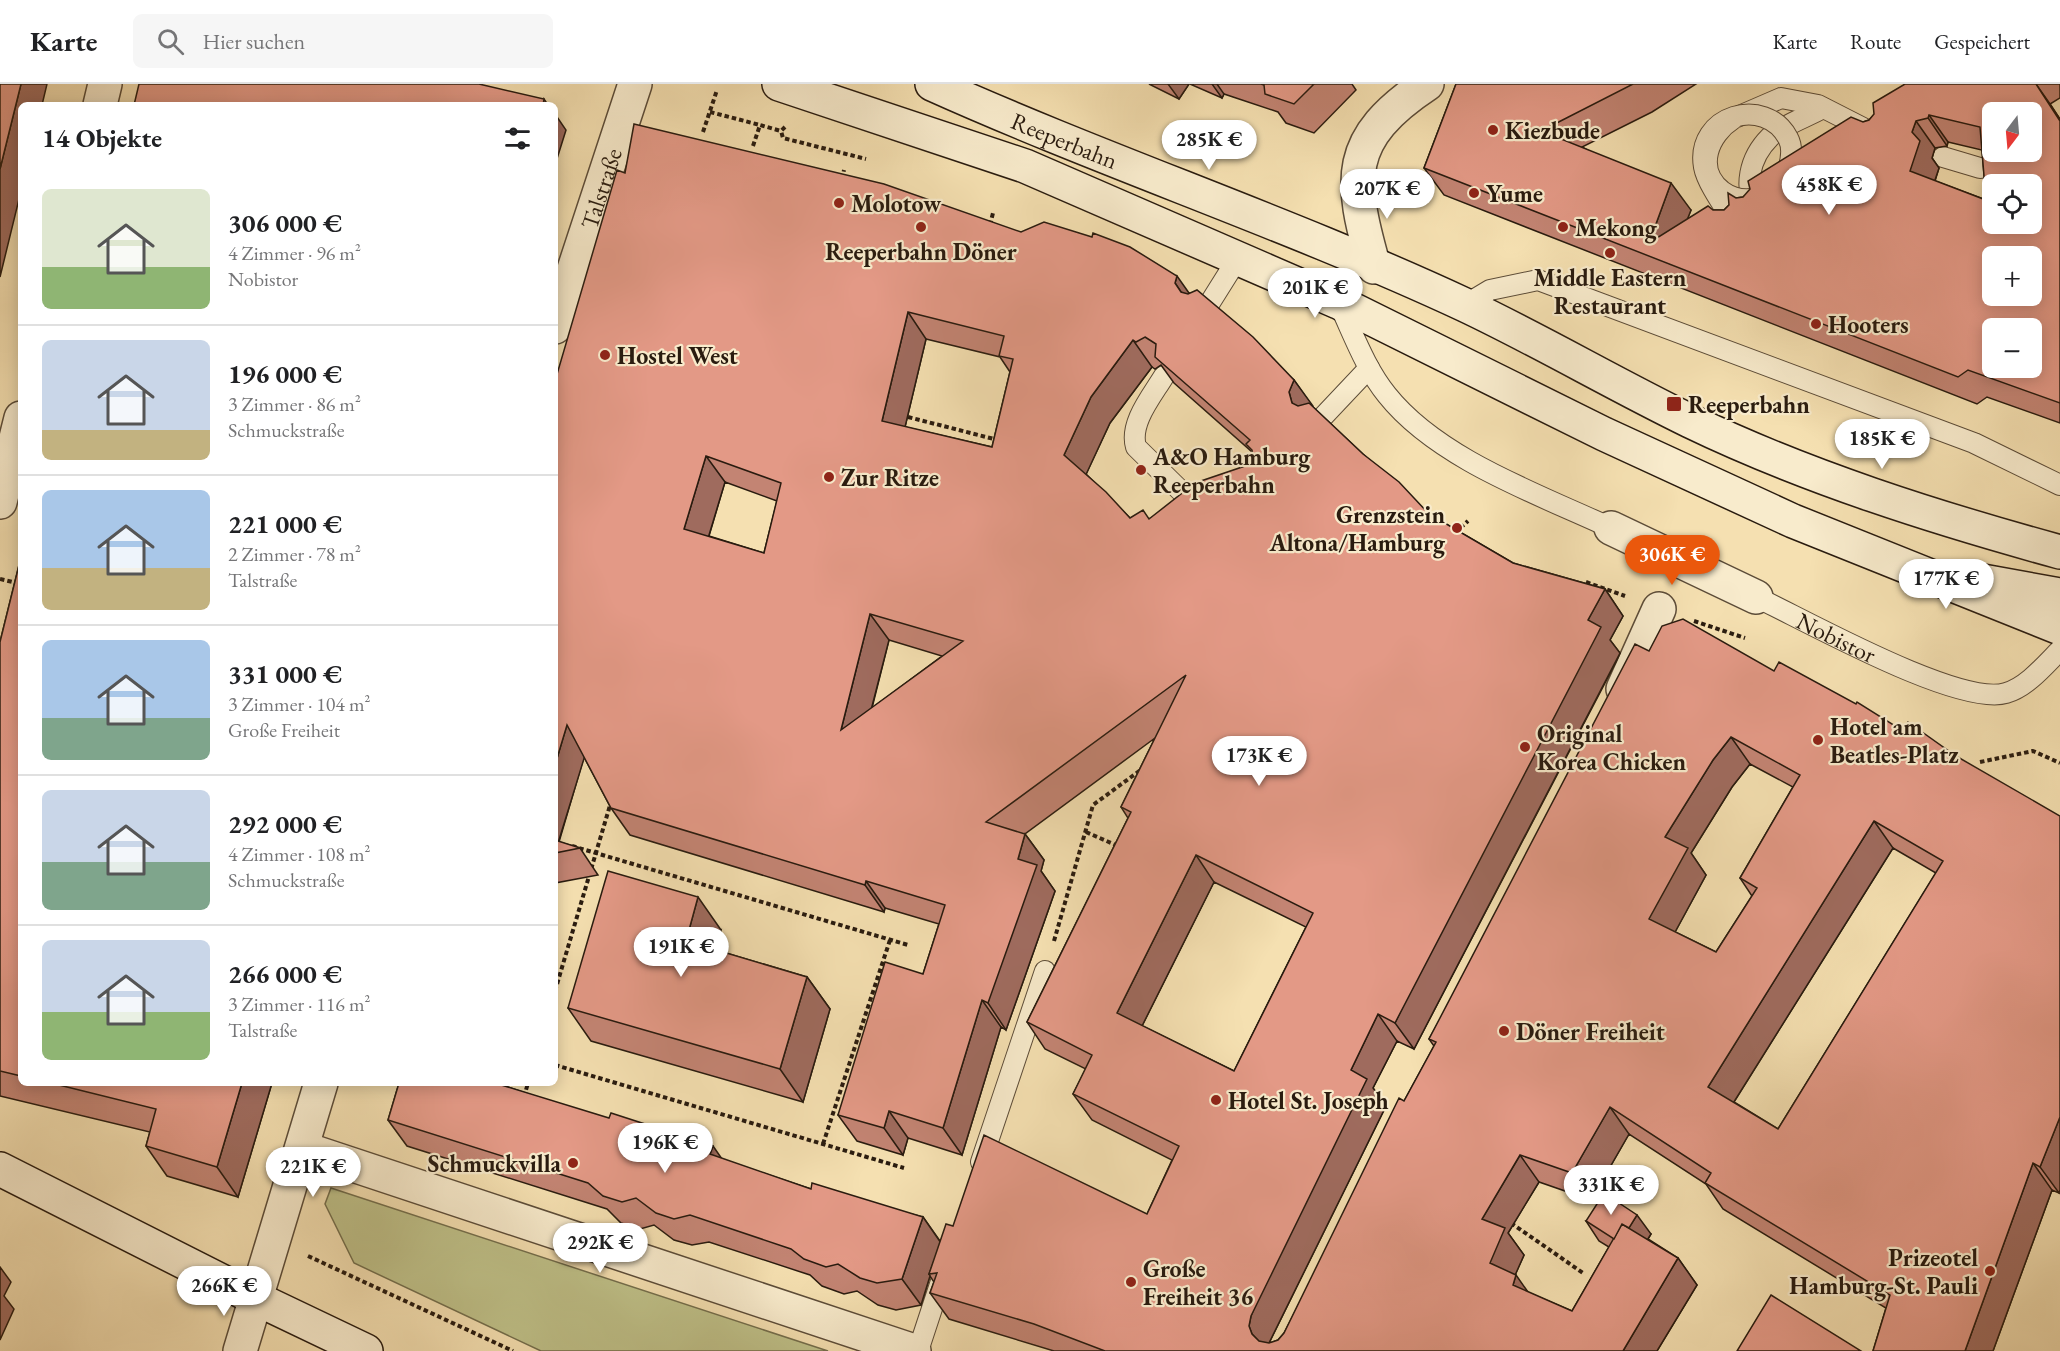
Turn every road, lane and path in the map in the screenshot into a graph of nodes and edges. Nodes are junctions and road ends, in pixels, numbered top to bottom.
1 (105, 84) edge
2 (635, 84) edge
3 (779, 84) edge
4 (932, 84) edge
5 (1427, 84) edge
6 (717, 90) dead end
7 (101, 102) edge
8 (1823, 108) junction
9 (710, 112) junction
10 (1876, 114) edge
11 (760, 125) junction
12 (786, 126) dead end
13 (1858, 126) junction
14 (781, 130) junction
15 (703, 132) dead end
16 (1882, 137) edge
17 (753, 146) dead end
18 (1943, 157) edge
19 (866, 159) dead end
20 (1980, 168) edge
21 (844, 170) dead end
22 (841, 186) edge
23 (993, 213) dead end
24 (1757, 214) edge
25 (1737, 227) edge
26 (988, 231) edge
27 (1238, 258) junction
28 (1374, 267) junction
29 (1338, 302) junction
30 (1465, 305) junction
31 (1206, 309) edge
32 (558, 318) edge
33 (1369, 368) junction
34 (1164, 376) edge
35 (908, 417) dead end
36 (1319, 421) edge
37 (18, 429) edge
38 (994, 439) edge
39 (2, 485) edge
40 (2060, 485) edge
41 (1221, 494) edge
42 (1468, 521) dead end
43 (1611, 528) joint
44 (1447, 540) edge
45 (2060, 552) edge
46 (1914, 569) junction
47 (0, 579) edge
48 (18, 583) edge
49 (2059, 594) edge
50 (1756, 597) joint
51 (1659, 609) joint
52 (2060, 628) edge
53 (1744, 638) dead end
54 (2060, 650) edge
55 (1607, 720) edge
56 (1980, 762) dead end
57 (2060, 763) edge
58 (1144, 768) edge
59 (612, 799) edge
60 (1086, 832) junction
61 (565, 844) edge
62 (1123, 848) edge
63 (596, 853) junction
64 (890, 940) junction
65 (908, 945) dead end
66 (1052, 948) dead end
67 (1045, 971) dead end
68 (558, 981) edge
69 (558, 1066) edge
70 (320, 1086) edge
71 (527, 1086) edge
72 (523, 1101) edge
73 (824, 1144) junction
74 (302, 1148) junction
75 (904, 1168) dead end
76 (0, 1169) edge
77 (974, 1183) edge
78 (1506, 1220) edge
79 (272, 1239) junction
80 (948, 1262) edge
81 (1584, 1273) dead end
82 (257, 1299) junction
83 (240, 1351) edge
84 (366, 1351) edge
85 (513, 1351) edge
86 (916, 1351) edge

1 - 7 main road
2 - 32 main road, Talstraße
3 - 27 main road, Reeperbahn
4 - 28 main road, Reeperbahn
5 - 28 main road
6 - 9 path
8 - 13 lane
8 - 24 lane
8 - 25 lane, bridge
9 - 11 path
9 - 15 path
10 - 13 lane
11 - 14 path
11 - 17 path
12 - 14 path
13 - 16 lane
14 - 19 path
18 - 20 lane
21 - 22 path
23 - 26 path
27 - 29 main road, Reeperbahn
27 - 31 lane
28 - 30 main road, Reeperbahn
29 - 33 lane
29 - 46 main road, Reeperbahn
30 - 40 lane
30 - 45 main road, Reeperbahn
33 - 36 lane
33 - 43 lane
34 - 41 lane
35 - 38 path
37 - 39 main road
42 - 44 path
43 - 50 main road, Nobistor
46 - 49 main road
46 - 52 main road, Reeperbahn
47 - 48 path
50 - 54 lane, Nobistor
51 - 53 path
51 - 55 main road
56 - 57 path
58 - 60 path
59 - 63 path
60 - 62 path
60 - 66 path
61 - 63 path
63 - 64 path
63 - 68 path
64 - 65 path
64 - 73 path
67 - 77 lane
69 - 73 path
70 - 74 main road
71 - 72 path
73 - 75 path
74 - 79 main road
74 - 86 main road
76 - 82 main road
78 - 81 path
79 - 82 main road
79 - 85 path
80 - 86 lane
82 - 83 main road
82 - 84 main road

